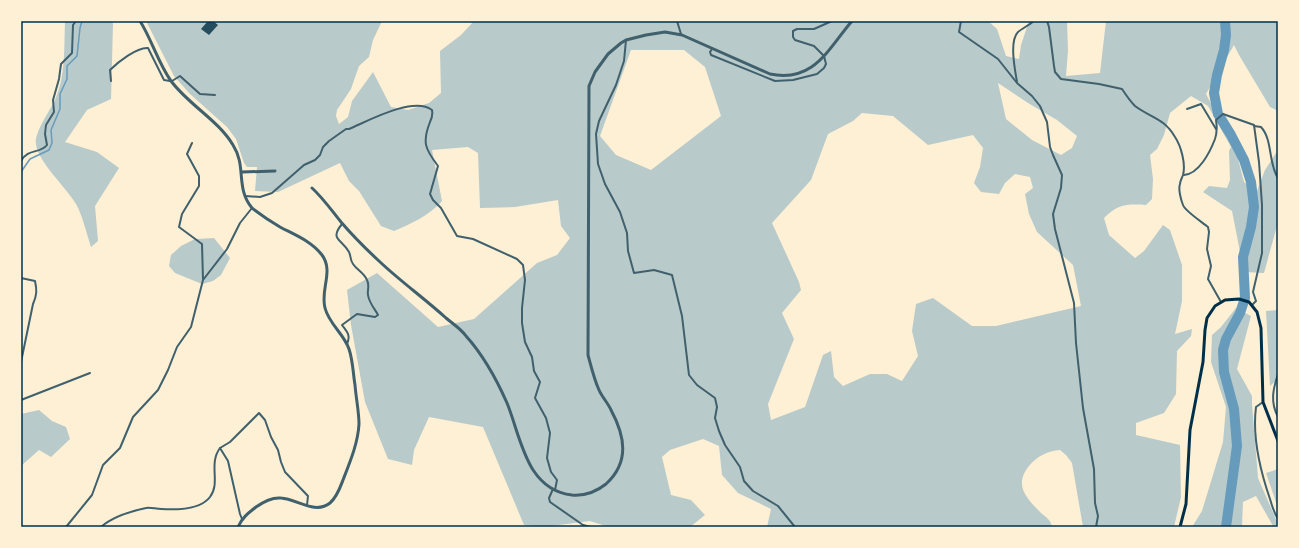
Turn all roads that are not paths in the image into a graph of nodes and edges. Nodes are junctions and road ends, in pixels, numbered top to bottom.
1 (76, 21) edge
2 (140, 21) edge
3 (677, 21) edge
4 (832, 21) edge
5 (852, 21) edge
6 (961, 21) edge
7 (1034, 21) edge
8 (1047, 21) edge
9 (682, 35) junction
10 (626, 40) junction
11 (712, 49) junction
12 (824, 56) junction
13 (111, 81) dead end
14 (172, 81) junction
15 (1017, 83) junction
16 (215, 95) dead end
17 (1187, 109) dead end
18 (1254, 126) junction
19 (1216, 130) junction
20 (192, 143) dead end
21 (21, 161) edge
22 (275, 171) dead end
23 (242, 172) junction
24 (1183, 175) junction
25 (1278, 178) edge
26 (312, 188) dead end
27 (244, 196) junction
28 (252, 208) junction
29 (342, 224) junction
30 (21, 278) edge
31 (203, 280) junction
32 (1221, 302) junction
33 (1250, 304) junction
34 (347, 344) junction
35 (21, 362) edge
36 (90, 373) dead end
37 (1278, 374) edge
38 (21, 400) edge
39 (1263, 402) junction
40 (1278, 417) edge
41 (1278, 441) edge
42 (220, 448) junction
43 (554, 490) junction
44 (307, 505) junction
45 (242, 519) junction
46 (1278, 519) edge
47 (66, 527) edge
48 (101, 527) edge
49 (238, 527) edge
50 (591, 527) edge
51 (795, 527) edge
52 (1096, 527) edge
53 (1180, 527) edge

1 - 21 street
2 - 14 street
3 - 9 street
4 - 12 street
5 - 12 street
6 - 15 street
7 - 15 street
8 - 24 street
9 - 10 street
9 - 11 street
10 - 43 street
10 - 51 street
11 - 12 street
11 - 12 street
13 - 14 street
14 - 16 street
14 - 23 street
15 - 52 street
17 - 19 street
18 - 19 street
18 - 25 street
18 - 33 street
19 - 24 street
20 - 31 street
22 - 23 street
23 - 27 street
24 - 32 street
26 - 29 street
27 - 28 street
27 - 43 street
28 - 31 street
28 - 34 street
29 - 34 street
29 - 43 street
30 - 35 street
31 - 47 street
32 - 33 main road
32 - 53 main road
33 - 39 main road
34 - 44 street
36 - 38 street
37 - 40 street
39 - 41 main road
39 - 46 street
42 - 44 street
42 - 45 street
42 - 48 street
43 - 50 street
44 - 45 street
45 - 49 street

